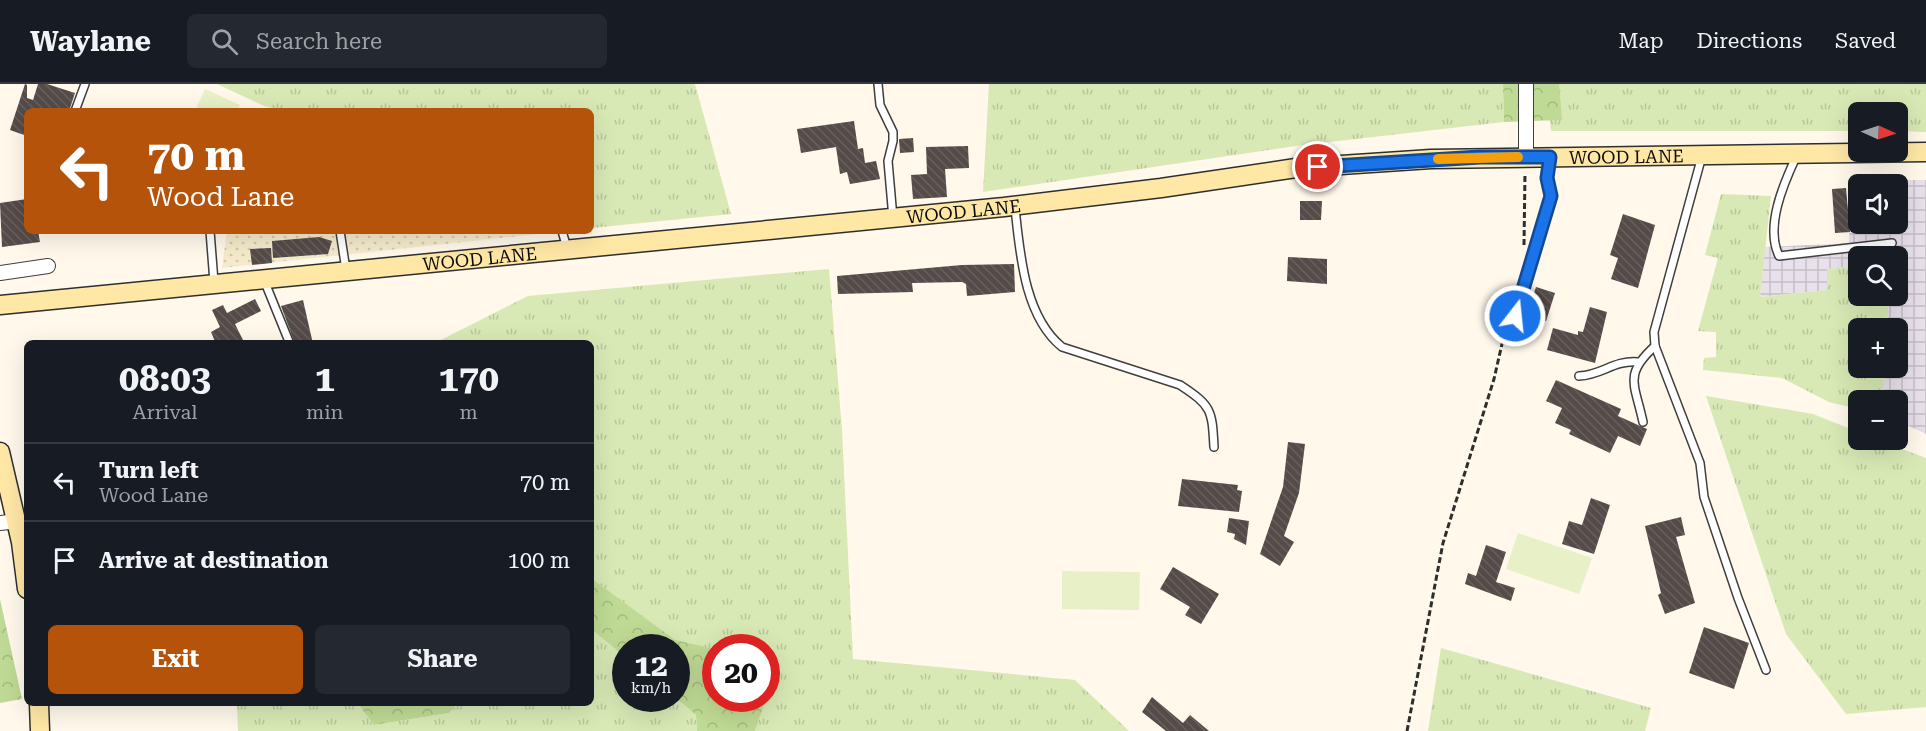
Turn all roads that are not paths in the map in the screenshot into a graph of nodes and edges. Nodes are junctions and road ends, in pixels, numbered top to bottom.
1 (85, 84) edge
2 (878, 84) edge
3 (1526, 84) edge
4 (76, 108) edge
5 (1926, 152) edge
6 (1797, 154) junction
7 (1702, 156) junction
8 (1526, 157) junction
9 (1550, 157) junction
10 (1014, 205) junction
11 (893, 218) junction
12 (210, 234) edge
13 (340, 234) edge
14 (564, 240) edge
15 (1892, 243) dead end
16 (48, 266) dead end
17 (346, 270) junction
18 (0, 273) edge
19 (263, 278) junction
20 (214, 282) junction
21 (0, 305) edge
22 (1515, 316) dead end
23 (288, 340) edge
24 (1655, 346) junction
25 (1638, 362) junction
26 (1580, 376) dead end
27 (1643, 422) dead end
28 (1214, 447) dead end
29 (0, 452) edge
30 (8, 522) edge
31 (24, 578) edge
32 (1766, 670) dead end
33 (39, 706) edge
34 (40, 731) edge

1 - 4 lane
2 - 11 lane
3 - 8 street
5 - 6 street, WOOD LANE
6 - 7 street, WOOD LANE
6 - 15 lane
7 - 9 street, WOOD LANE
7 - 24 lane
8 - 9 street, WOOD LANE
8 - 10 street, WOOD LANE
9 - 22 lane
10 - 11 street, WOOD LANE
10 - 28 lane
11 - 14 street, WOOD LANE
12 - 20 lane
13 - 17 lane
14 - 17 street, WOOD LANE
16 - 18 street
17 - 19 street, WOOD LANE
19 - 20 street, WOOD LANE
19 - 23 lane
20 - 21 street, WOOD LANE
24 - 25 lane
24 - 32 lane
25 - 26 lane
25 - 27 lane
29 - 30 street
30 - 31 street
33 - 34 street

